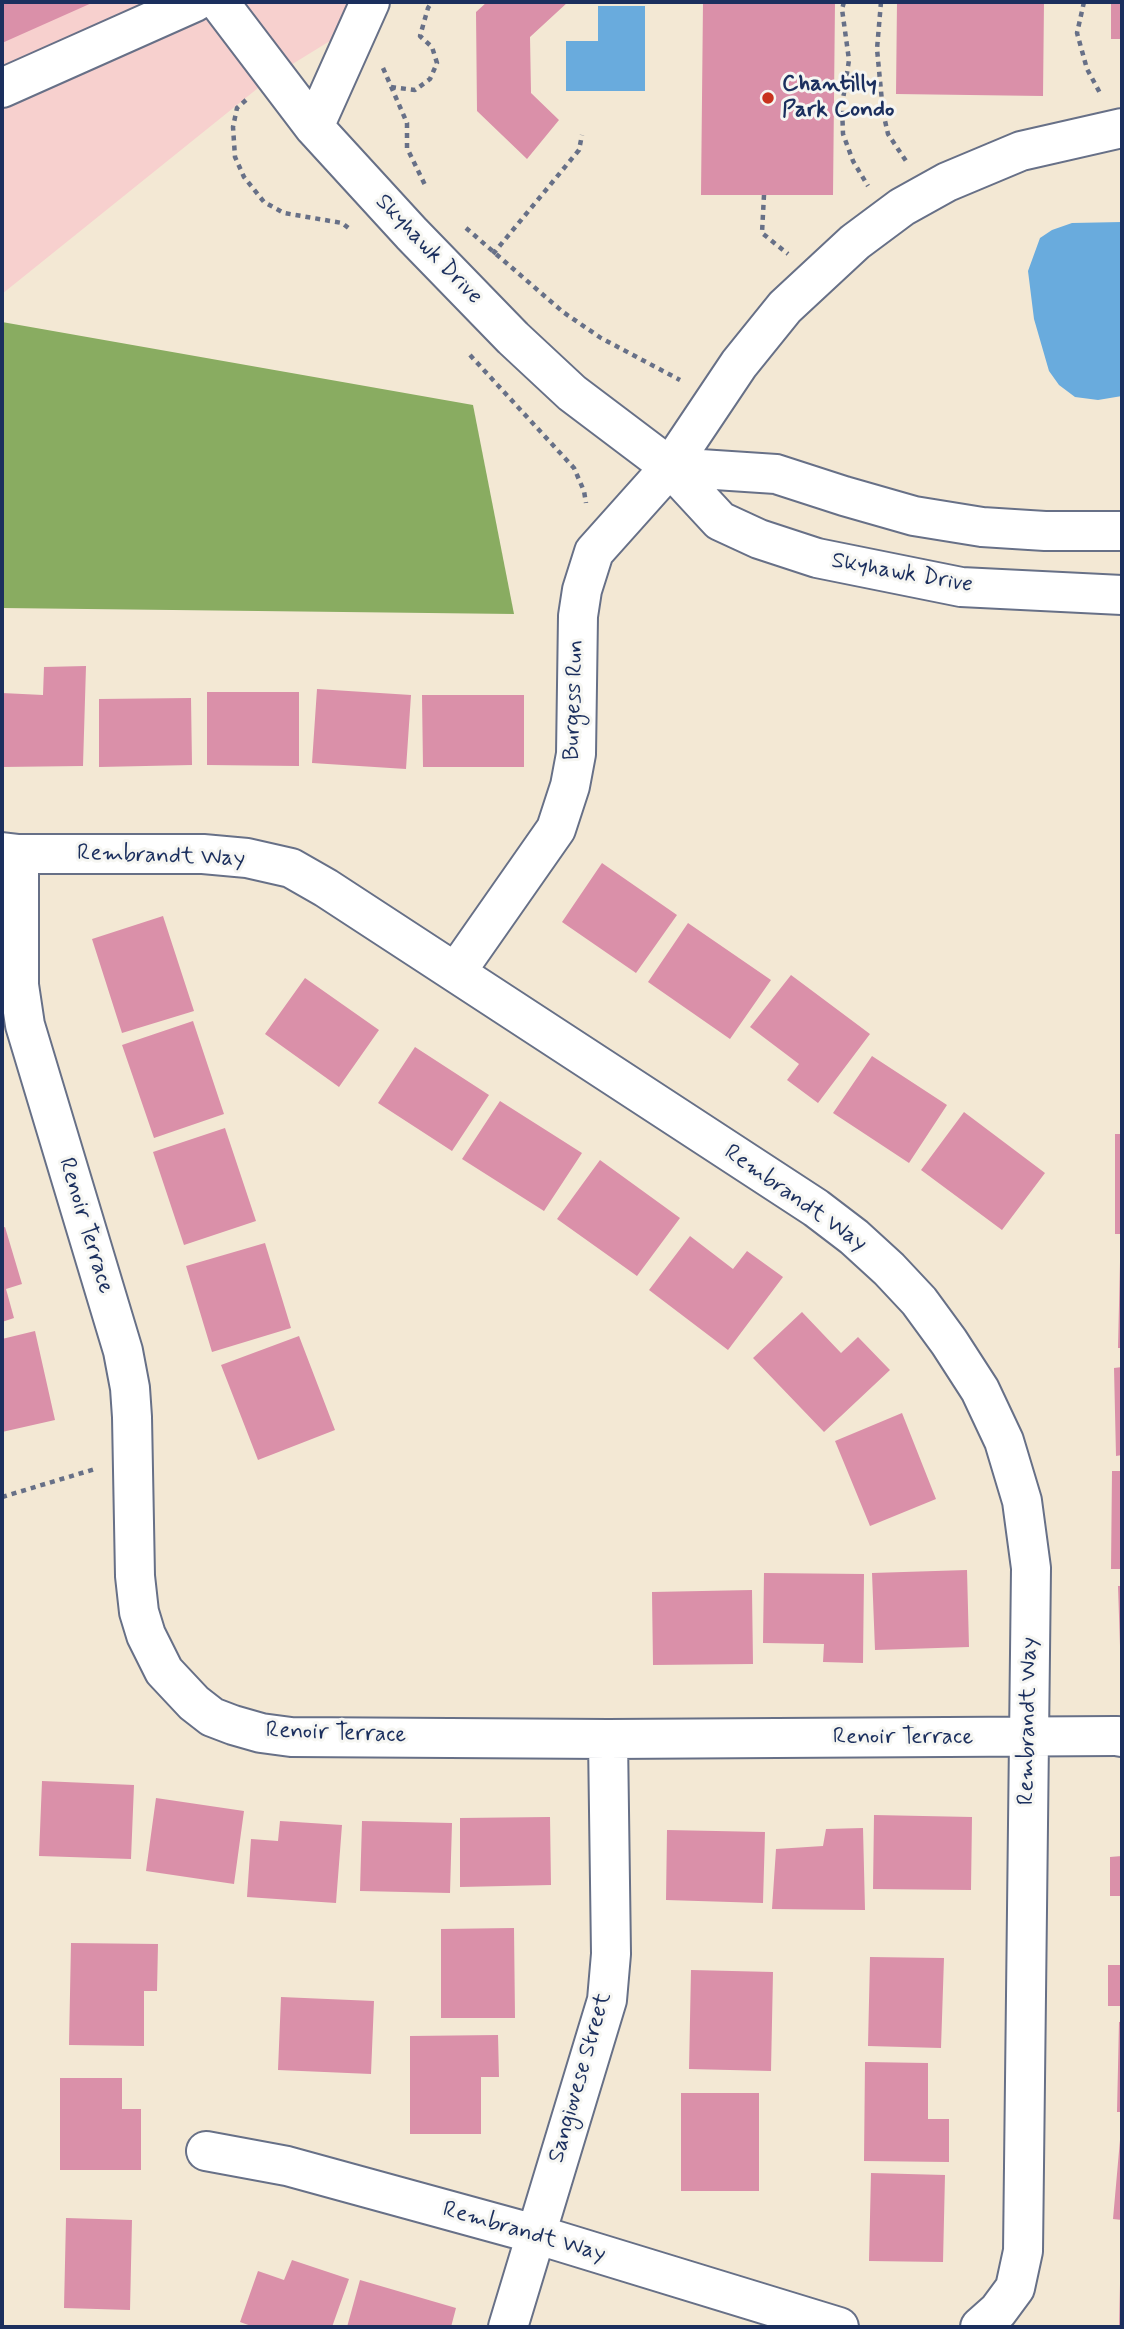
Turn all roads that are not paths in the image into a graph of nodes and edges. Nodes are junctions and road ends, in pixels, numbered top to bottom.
1 (195, 2) edge
2 (219, 2) edge
3 (370, 2) edge
4 (2, 88) edge
5 (1112, 112) edge
6 (314, 127) junction
7 (670, 467) junction
8 (1122, 531) edge
9 (1122, 595) edge
10 (11, 853) edge
11 (456, 972) junction
12 (1120, 1736) edge
13 (1028, 1737) junction
14 (608, 1739) junction
15 (206, 2151) dead end
16 (535, 2234) junction
17 (508, 2327) edge
18 (839, 2327) edge
19 (979, 2327) edge

1 - 4 street
2 - 6 street, Skyhawk Drive
3 - 6 street
5 - 7 street, Burgess Run
6 - 7 street, Skyhawk Drive
7 - 8 street
7 - 9 street, Skyhawk Drive
7 - 11 street, Burgess Run
10 - 11 street, Rembrandt Way
10 - 14 street, Renoir Terrace
11 - 13 street, Rembrandt Way
12 - 13 street, Renoir Terrace
13 - 14 street, Renoir Terrace
13 - 19 street, Rembrandt Way
14 - 16 street, Sangiovese Street
15 - 16 street, Rembrandt Way
16 - 17 street, Sangiovese Street
16 - 18 street, Rembrandt Way

